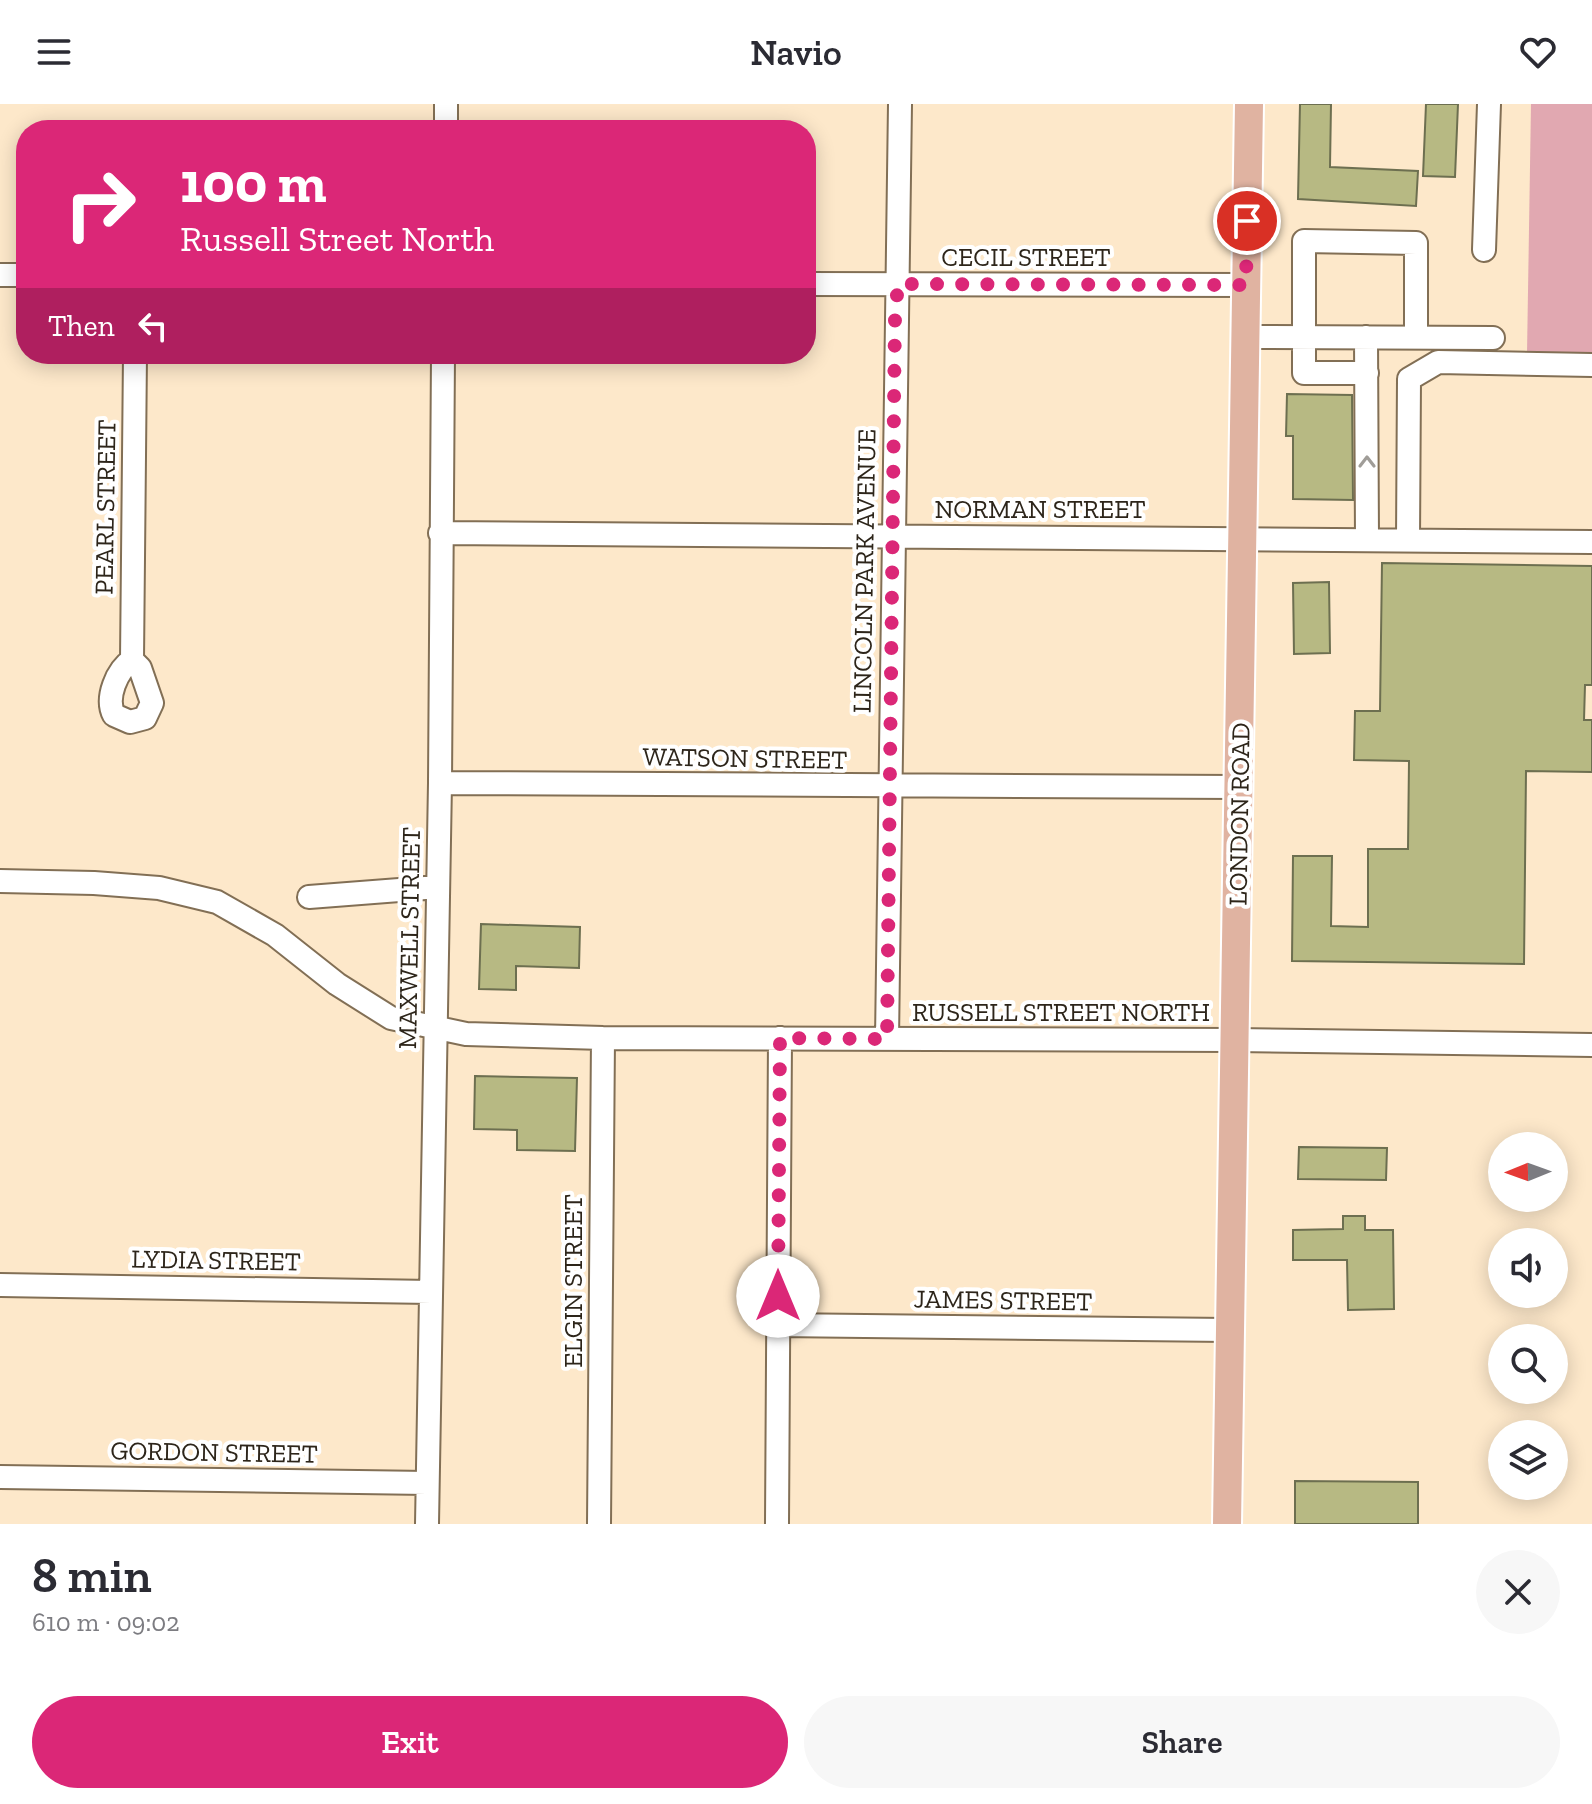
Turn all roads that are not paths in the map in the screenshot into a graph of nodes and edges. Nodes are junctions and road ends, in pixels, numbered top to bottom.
1 (900, 104) edge
2 (1249, 104) edge
3 (1489, 104) edge
4 (1484, 250) dead end
5 (816, 284) edge
6 (898, 284) junction
7 (1246, 285) junction
8 (1245, 337) junction
9 (1366, 337) junction
10 (1416, 337) junction
11 (1303, 338) junction
12 (1493, 338) dead end
13 (135, 364) edge
14 (443, 364) edge
15 (1592, 365) edge
16 (1367, 373) junction
17 (440, 533) junction
18 (893, 536) junction
19 (1244, 539) junction
20 (1367, 540) junction
21 (1408, 540) junction
22 (1592, 542) edge
23 (132, 660) dead end
24 (440, 783) junction
25 (890, 787) junction
26 (1240, 787) junction
27 (0, 881) edge
28 (438, 887) junction
29 (309, 897) dead end
30 (435, 1029) junction
31 (603, 1038) junction
32 (780, 1038) junction
33 (887, 1039) junction
34 (1235, 1040) junction
35 (1592, 1045) edge
36 (0, 1285) edge
37 (431, 1292) junction
38 (778, 1325) junction
39 (1228, 1330) junction
40 (0, 1477) edge
41 (427, 1483) junction
42 (427, 1524) edge
43 (599, 1524) edge
44 (777, 1524) edge
45 (1227, 1524) edge

1 - 6 street, LINCOLN PARK AVENUE
2 - 7 main road, LONDON ROAD
3 - 4 street
5 - 6 street, CECIL STREET
6 - 7 street, CECIL STREET
6 - 18 street, LINCOLN PARK AVENUE
7 - 8 main road, LONDON ROAD
8 - 11 street
8 - 19 main road, LONDON ROAD
9 - 10 street
9 - 11 street
9 - 16 street
10 - 11 street
10 - 12 street
11 - 16 street
13 - 23 street, PEARL STREET
14 - 17 street, MAXWELL STREET
15 - 21 street
20 -> 16 street
17 - 18 street, NORMAN STREET
17 - 24 street, MAXWELL STREET
18 - 19 street, NORMAN STREET
18 - 25 street, LINCOLN PARK AVENUE
19 - 20 street, NORMAN STREET
19 - 26 main road, LONDON ROAD
20 - 21 street, NORMAN STREET
21 - 22 street, NORMAN STREET
24 - 25 street, WATSON STREET
24 - 28 street, MAXWELL STREET
25 - 26 street, WATSON STREET
25 - 33 street, LINCOLN PARK AVENUE
26 - 34 main road, LONDON ROAD
27 - 30 street, RUSSELL STREET NORTH
28 - 29 street
28 - 30 street, MAXWELL STREET
30 - 31 street, RUSSELL STREET NORTH
30 - 37 street, MAXWELL STREET
31 - 32 street, RUSSELL STREET NORTH
31 - 43 street, ELGIN STREET
32 - 33 street, RUSSELL STREET NORTH
32 - 38 street
33 - 34 street, RUSSELL STREET NORTH
34 - 35 street, RUSSELL STREET NORTH
34 - 39 main road, LONDON ROAD
36 - 37 street, LYDIA STREET
37 - 41 street, MAXWELL STREET
38 - 39 street, JAMES STREET
38 - 44 street
39 - 45 main road, LONDON ROAD
40 - 41 street, GORDON STREET
41 - 42 street, MAXWELL STREET

